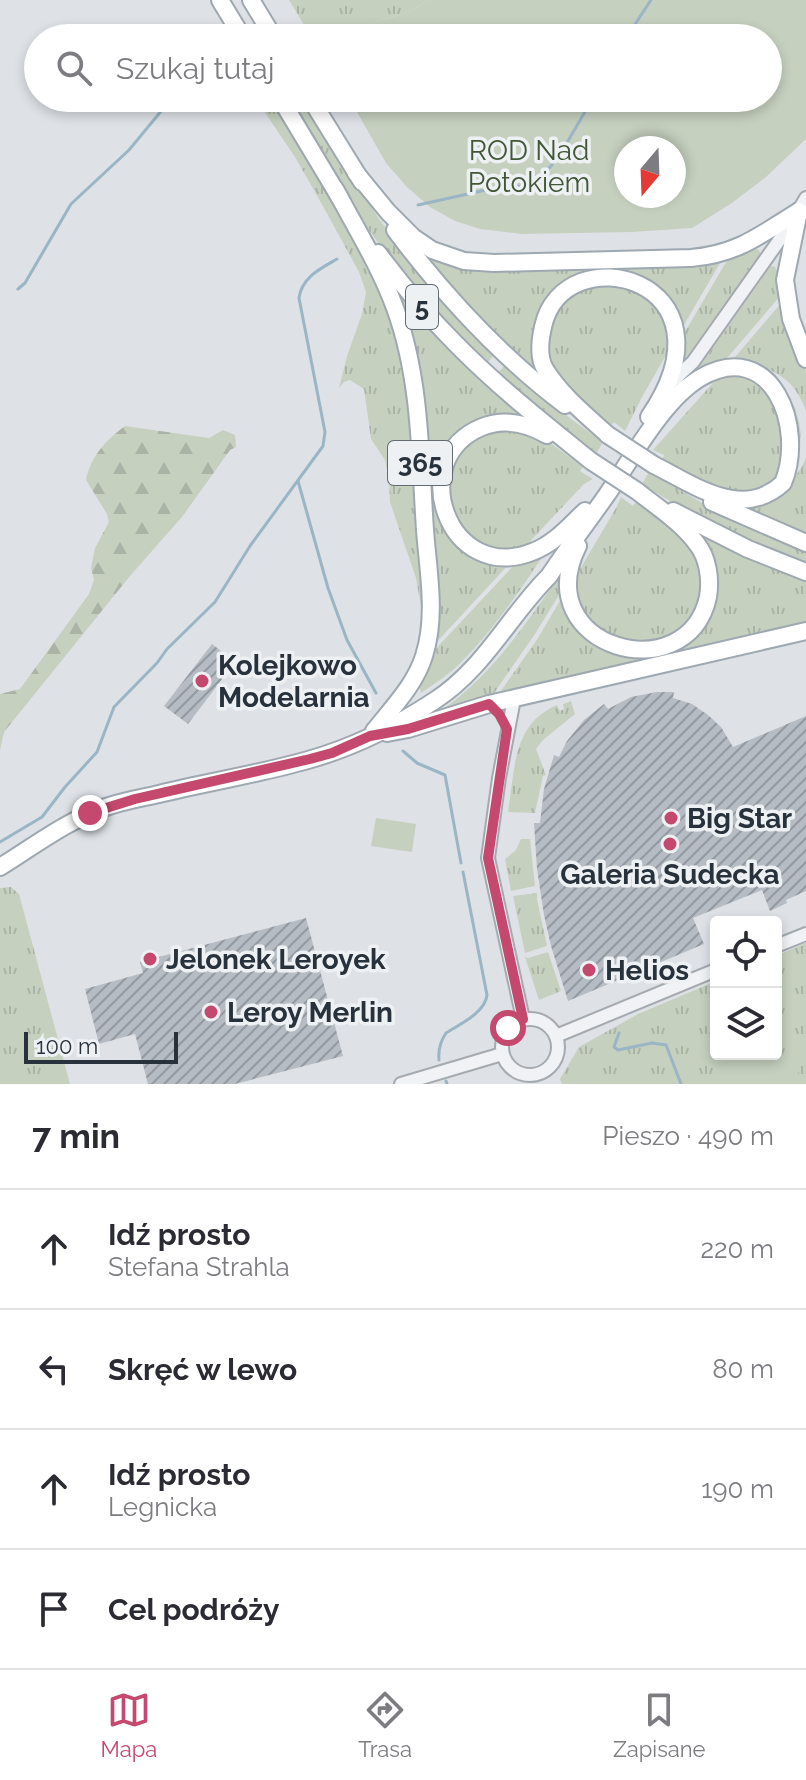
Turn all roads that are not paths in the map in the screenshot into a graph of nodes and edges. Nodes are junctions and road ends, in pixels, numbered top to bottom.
1 (220, 0) edge
2 (251, 0) edge
3 (235, 24) edge
4 (266, 24) edge
5 (288, 112) edge
6 (319, 112) edge
7 (356, 173) junction
8 (335, 189) junction
9 (802, 205) edge
10 (806, 359) edge
11 (662, 407) junction
12 (804, 422) edge
13 (608, 435) junction
14 (591, 461) junction
15 (654, 465) junction
16 (637, 491) junction
17 (589, 513) junction
18 (806, 543) edge
19 (806, 572) edge
20 (806, 631) edge
21 (514, 699) junction
22 (489, 704) junction
23 (507, 729) junction
24 (370, 736) junction
25 (0, 867) edge
26 (806, 934) edge
27 (782, 944) edge
28 (710, 972) edge
29 (523, 1019) junction
30 (556, 1036) junction
31 (502, 1054) junction
32 (542, 1079) edge
33 (401, 1084) edge

1 - 3 main road
2 - 4 main road
5 - 8 main road, 5
6 - 7 main road, 5
7 - 9 main road
7 - 13 main road, 5
8 - 14 main road, 5
8 - 24 main road, 365
9 - 10 main road
9 - 11 street
11 - 12 main road
11 - 13 main road
11 - 17 main road, 365
12 - 15 main road
13 - 15 main road, 5, bridge
14 - 16 main road, 5, bridge
14 - 17 main road
15 - 18 main road, 5
16 - 17 main road
16 - 19 main road, 5
17 - 24 main road, 365
20 - 21 main road, 365
21 - 22 main road, 365
21 - 23 street
22 - 23 street
22 - 24 main road, 365
23 - 29 street
24 - 25 main road, 365
26 - 27 street
28 - 30 street
29 - 30 street
29 - 31 street
30 - 32 street
31 - 32 street
31 - 33 street

